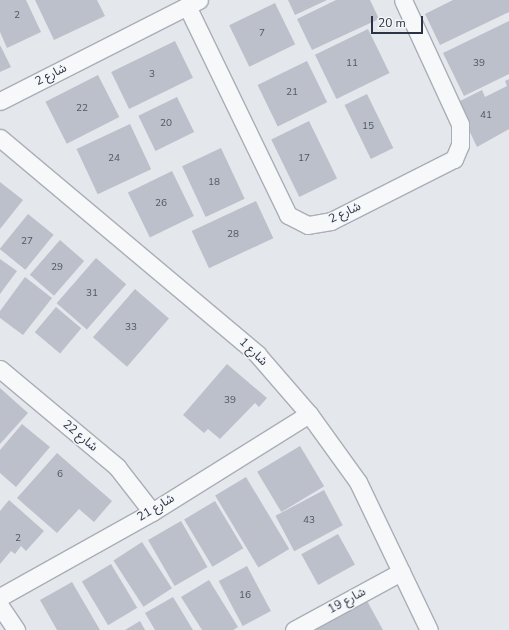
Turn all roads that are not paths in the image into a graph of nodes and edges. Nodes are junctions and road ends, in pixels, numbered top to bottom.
1 (403, 0) edge
2 (193, 3) edge
3 (0, 101) edge
4 (0, 138) edge
5 (0, 369) edge
6 (309, 414) junction
7 (152, 512) junction
8 (401, 572) junction
9 (0, 597) edge
10 (0, 606) edge
11 (16, 630) edge
12 (294, 630) edge
13 (430, 630) edge

1 - 2 street, شارع 2
2 - 3 street, شارع 2
4 - 6 street, شارع 1
5 - 7 street, شارع 22
6 - 7 street, شارع 21
6 - 8 street, شارع 1
7 - 9 street, شارع 21
8 - 12 street, شارع 19
8 - 13 street, شارع 1
10 - 11 street

